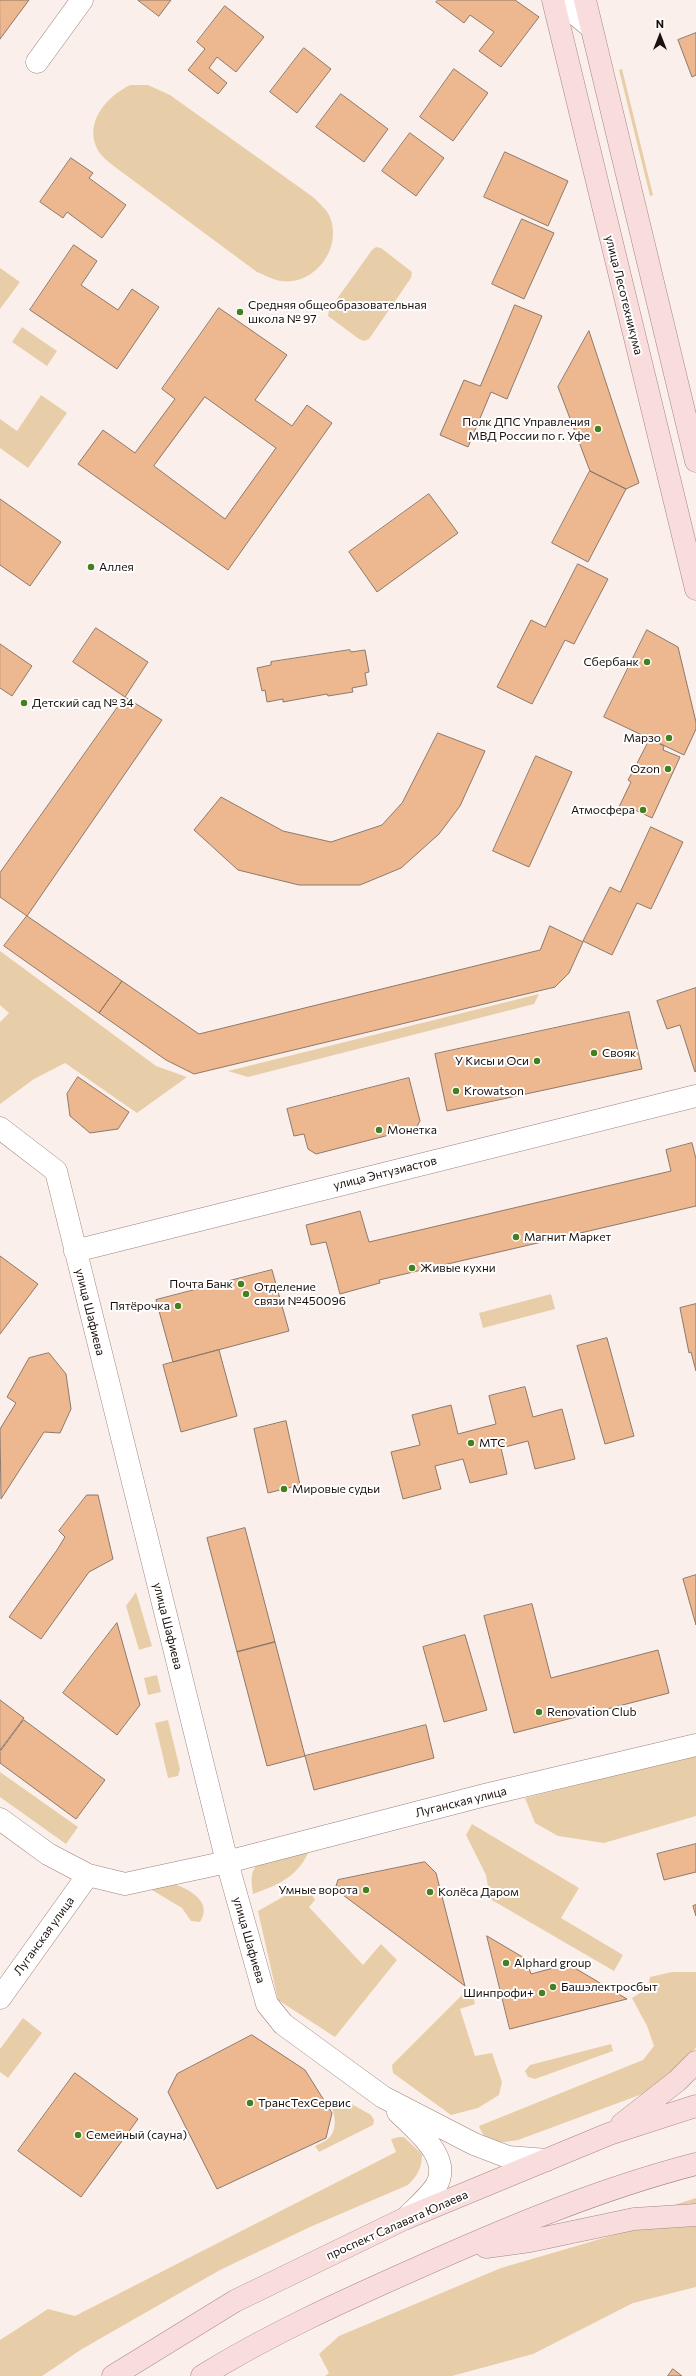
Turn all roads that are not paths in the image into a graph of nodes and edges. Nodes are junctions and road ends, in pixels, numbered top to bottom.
1 (82, 0) edge
2 (553, 0) edge
3 (558, 0) edge
4 (585, 0) edge
5 (591, 27) junction
6 (37, 62) dead end
7 (696, 461) edge
8 (696, 589) edge
9 (696, 1096) edge
10 (0, 1128) edge
11 (75, 1251) junction
12 (696, 1745) edge
13 (0, 1819) edge
14 (227, 1862) junction
15 (88, 1875) junction
16 (0, 1998) edge
17 (696, 2062) edge
18 (383, 2097) junction
19 (696, 2106) edge
20 (609, 2134) junction
21 (547, 2160) junction
22 (696, 2164) edge
23 (696, 2215) edge
24 (406, 2218) junction
25 (457, 2250) junction
26 (113, 2376) edge
27 (202, 2376) edge

1 - 6 street
2 - 8 main road, улица Лесотехникума
3 - 5 street
4 - 5 main road
5 - 7 main road
9 - 11 street, улица Энтузиастов
10 - 11 street, улица Шафиева
11 - 14 street, улица Шафиева
12 - 14 street, Луганская улица
13 - 15 street, Луганская улица
14 - 15 street, Луганская улица
14 - 18 street, улица Шафиева
15 - 16 street, Луганская улица
17 - 20 main road
18 - 21 street, улица Шафиева
18 - 24 street, улица Шафиева
19 - 20 main road, проспект Салавата Юлаева
20 - 21 main road, проспект Салавата Юлаева
21 - 24 main road, проспект Салавата Юлаева
22 - 25 main road
23 - 25 main road
24 - 26 main road, проспект Салавата Юлаева
25 - 27 main road

